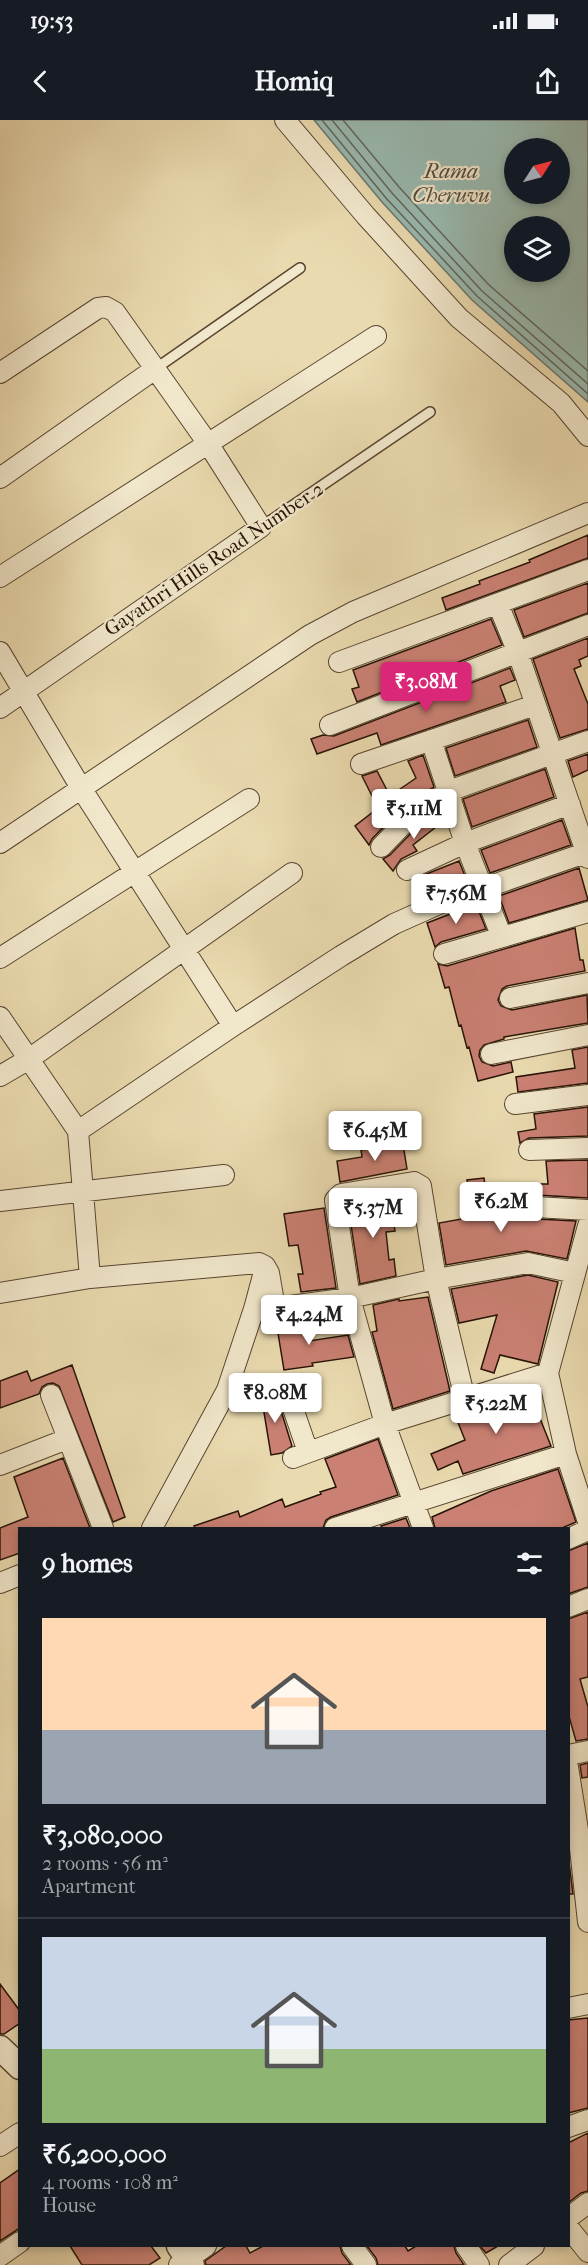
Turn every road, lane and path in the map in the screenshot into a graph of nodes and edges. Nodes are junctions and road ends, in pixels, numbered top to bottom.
1 (285, 120) edge
2 (300, 268) dead end
3 (376, 336) dead end
4 (155, 369) junction
5 (0, 374) edge
6 (430, 412) dead end
7 (588, 436) edge
8 (209, 445) junction
9 (0, 478) edge
10 (588, 513) edge
11 (261, 527) junction
12 (588, 570) edge
13 (0, 577) edge
14 (498, 604) junction
15 (588, 625) edge
16 (0, 652) edge
17 (518, 653) junction
18 (339, 662) dead end
19 (24, 693) junction
20 (535, 705) junction
21 (0, 708) edge
22 (330, 725) dead end
23 (431, 740) junction
24 (588, 741) edge
25 (553, 754) junction
26 (361, 764) dead end
27 (81, 788) junction
28 (449, 791) junction
29 (249, 800) dead end
30 (570, 804) junction
31 (0, 843) edge
32 (465, 843) junction
33 (381, 847) dead end
34 (588, 854) edge
35 (407, 870) dead end
36 (134, 873) junction
37 (292, 873) dead end
38 (484, 888) junction
39 (588, 912) edge
40 (501, 935) junction
41 (183, 950) junction
42 (444, 954) dead end
43 (0, 958) edge
44 (588, 983) edge
45 (510, 998) dead end
46 (0, 1017) edge
47 (233, 1026) junction
48 (588, 1035) edge
49 (491, 1054) dead end
50 (29, 1059) junction
51 (0, 1076) edge
52 (588, 1095) edge
53 (515, 1104) dead end
54 (78, 1131) junction
55 (588, 1148) edge
56 (529, 1150) dead end
57 (224, 1175) dead end
58 (83, 1190) junction
59 (0, 1201) edge
60 (518, 1206) dead end
61 (588, 1210) edge
62 (588, 1226) edge
63 (265, 1266) junction
64 (575, 1273) junction
65 (90, 1278) junction
66 (436, 1279) junction
67 (0, 1293) edge
68 (350, 1298) junction
69 (548, 1373) junction
70 (51, 1395) dead end
71 (289, 1397) dead end
72 (465, 1399) junction
73 (385, 1424) junction
74 (67, 1438) junction
75 (566, 1454) junction
76 (0, 1465) edge
77 (413, 1504) junction
78 (588, 1522) edge
79 (103, 1527) edge
80 (153, 1527) edge
81 (338, 1527) edge
82 (423, 1527) edge
83 (588, 1530) edge
84 (570, 1538) edge
85 (18, 1576) edge
86 (0, 1582) edge
87 (588, 1599) edge
88 (570, 1606) edge
89 (588, 1751) edge
90 (570, 1755) edge
91 (570, 1793) edge
92 (573, 1831) edge
93 (588, 1921) edge
94 (570, 1923) edge
95 (588, 2004) edge
96 (570, 2008) edge
97 (0, 2048) edge
98 (18, 2065) edge
99 (588, 2120) edge
100 (570, 2126) edge
101 (18, 2134) edge
102 (0, 2146) edge
103 (588, 2203) edge
104 (570, 2216) edge
105 (570, 2230) edge
106 (18, 2243) edge
107 (353, 2247) edge
108 (467, 2247) edge
109 (533, 2247) edge
110 (588, 2252) edge
111 (0, 2256) edge
112 (366, 2265) edge
113 (479, 2265) edge
114 (509, 2265) edge

1 - 7 street
2 - 4 lane
3 - 8 street
4 - 5 street
4 - 8 street
4 - 9 street
6 - 11 lane, Gayathri Hills Road Number 2
8 - 11 street
8 - 13 street
10 - 27 street
11 - 19 street, Gayathri Hills Road Number 2
12 - 14 street
14 - 17 street
14 - 18 street
15 - 17 street
16 - 19 street
17 - 20 street
17 - 22 street
19 - 21 street, Gayathri Hills Road Number 2
19 - 27 street
20 - 23 street
20 - 25 street
23 - 26 street
23 - 28 street
24 - 25 street
25 - 28 street
25 - 30 street
27 - 31 street
27 - 36 street
28 - 32 street
28 - 33 street
29 - 36 street
30 - 32 street
30 - 34 street
32 - 35 street
32 - 38 street
34 - 38 street
36 - 41 street
36 - 43 street
37 - 41 street
38 - 40 street
38 - 47 street
39 - 40 street
40 - 42 street
41 - 47 street
41 - 50 street
44 - 45 street
46 - 50 street
47 - 54 street
48 - 49 street
50 - 51 street
50 - 54 street
52 - 53 street
54 - 58 street
55 - 56 street
57 - 58 street
58 - 59 street
58 - 65 street
60 - 61 street
62 - 64 street
63 - 65 street
63 - 68 street
63 - 80 street
64 - 66 street
64 - 69 street
65 - 67 street
66 - 68 street
66 - 68 street
66 - 72 street
68 - 73 street
69 - 72 street
69 - 75 street
70 - 74 street
71 - 73 street
72 - 73 street
73 - 77 street
74 - 76 street
74 - 79 street
75 - 77 street
75 - 78 street
77 - 81 street
77 - 82 street
83 - 84 street
85 - 86 street
87 - 88 street
89 - 90 street
91 - 92 street
92 - 93 street
93 - 94 street
95 - 96 street
97 - 98 street
99 - 100 street
101 - 102 street
103 - 104 street
105 - 110 street
106 - 111 street
107 - 112 street
108 - 113 street
109 - 114 street

